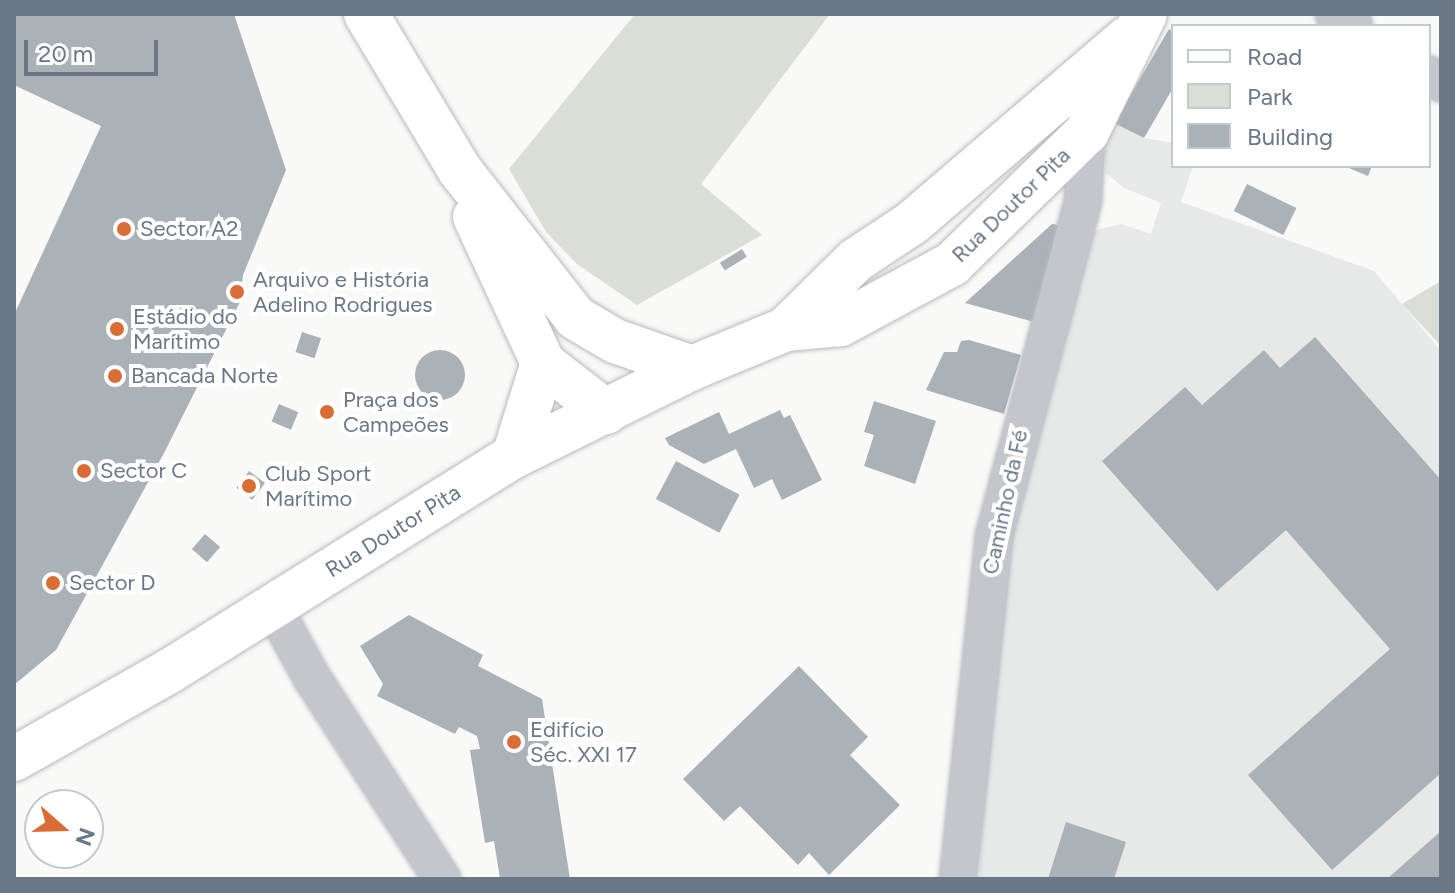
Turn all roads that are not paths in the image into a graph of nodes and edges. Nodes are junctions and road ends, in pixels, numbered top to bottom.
1 (366, 14) edge
2 (1140, 23) edge
3 (1087, 132) junction
4 (459, 169) junction
5 (576, 318) junction
6 (786, 329) junction
7 (543, 363) junction
8 (692, 368) junction
9 (593, 402) junction
10 (533, 448) junction
11 (272, 605) junction
12 (14, 759) edge
13 (442, 879) edge
14 (958, 879) edge

1 - 4 main road
2 - 3 main road, Rua Doutor Pita
2 - 6 main road, Rua Doutor Pita
3 - 6 main road, Rua Doutor Pita
3 - 14 street, Caminho da Fé
4 - 5 main road
4 - 7 main road
5 - 8 main road
5 - 9 main road
6 - 8 main road, Rua Doutor Pita
7 - 9 main road
7 - 10 main road
8 - 9 main road, Rua Doutor Pita
9 - 10 main road, Rua Doutor Pita
10 - 11 main road, Rua Doutor Pita
11 - 12 main road, Rua Doutor Pita
11 - 13 street

